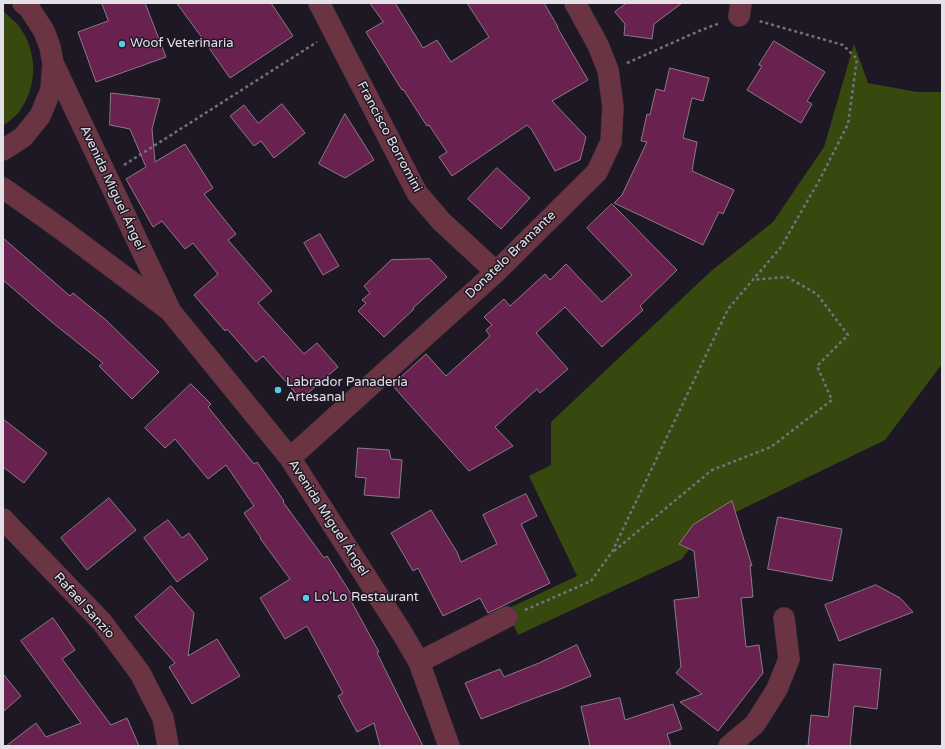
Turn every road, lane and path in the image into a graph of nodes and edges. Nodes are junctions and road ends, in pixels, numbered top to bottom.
1 (23, 3) edge
2 (40, 3) edge
3 (319, 3) edge
4 (575, 3) edge
5 (740, 10) edge
6 (44, 31) junction
7 (334, 31) junction
8 (53, 63) junction
9 (608, 70) junction
10 (3, 150) edge
11 (106, 176) junction
12 (3, 188) edge
13 (496, 272) junction
14 (752, 280) junction
15 (171, 312) junction
16 (290, 458) junction
17 (3, 519) edge
18 (612, 552) junction
19 (507, 617) joint
20 (784, 618) dead end
21 (419, 662) junction
22 (168, 746) edge
23 (449, 746) edge
24 (729, 746) edge

1 - 6 street
2 - 6 street
3 - 7 street, Francisco Borromini
4 - 9 street, Donatelo Bramante
5 - 9 path
5 - 14 path
6 - 8 street
7 - 11 path
7 - 13 street, Francisco Borromini
8 - 10 street
8 - 11 street, Avenida Miguel Ángel
9 - 13 street, Donatelo Bramante
11 - 15 street, Avenida Miguel Ángel
12 - 15 street, Avenida Miguel Ángel
13 - 16 street, Donatelo Bramante
14 - 18 path
14 - 18 path
15 - 16 street, Avenida Miguel Ángel
16 - 21 street, Avenida Miguel Ángel
17 - 22 street, Rafael Sanzio
18 - 19 path
19 - 21 street
20 - 24 street
21 - 23 street, Avenida Miguel Ángel

